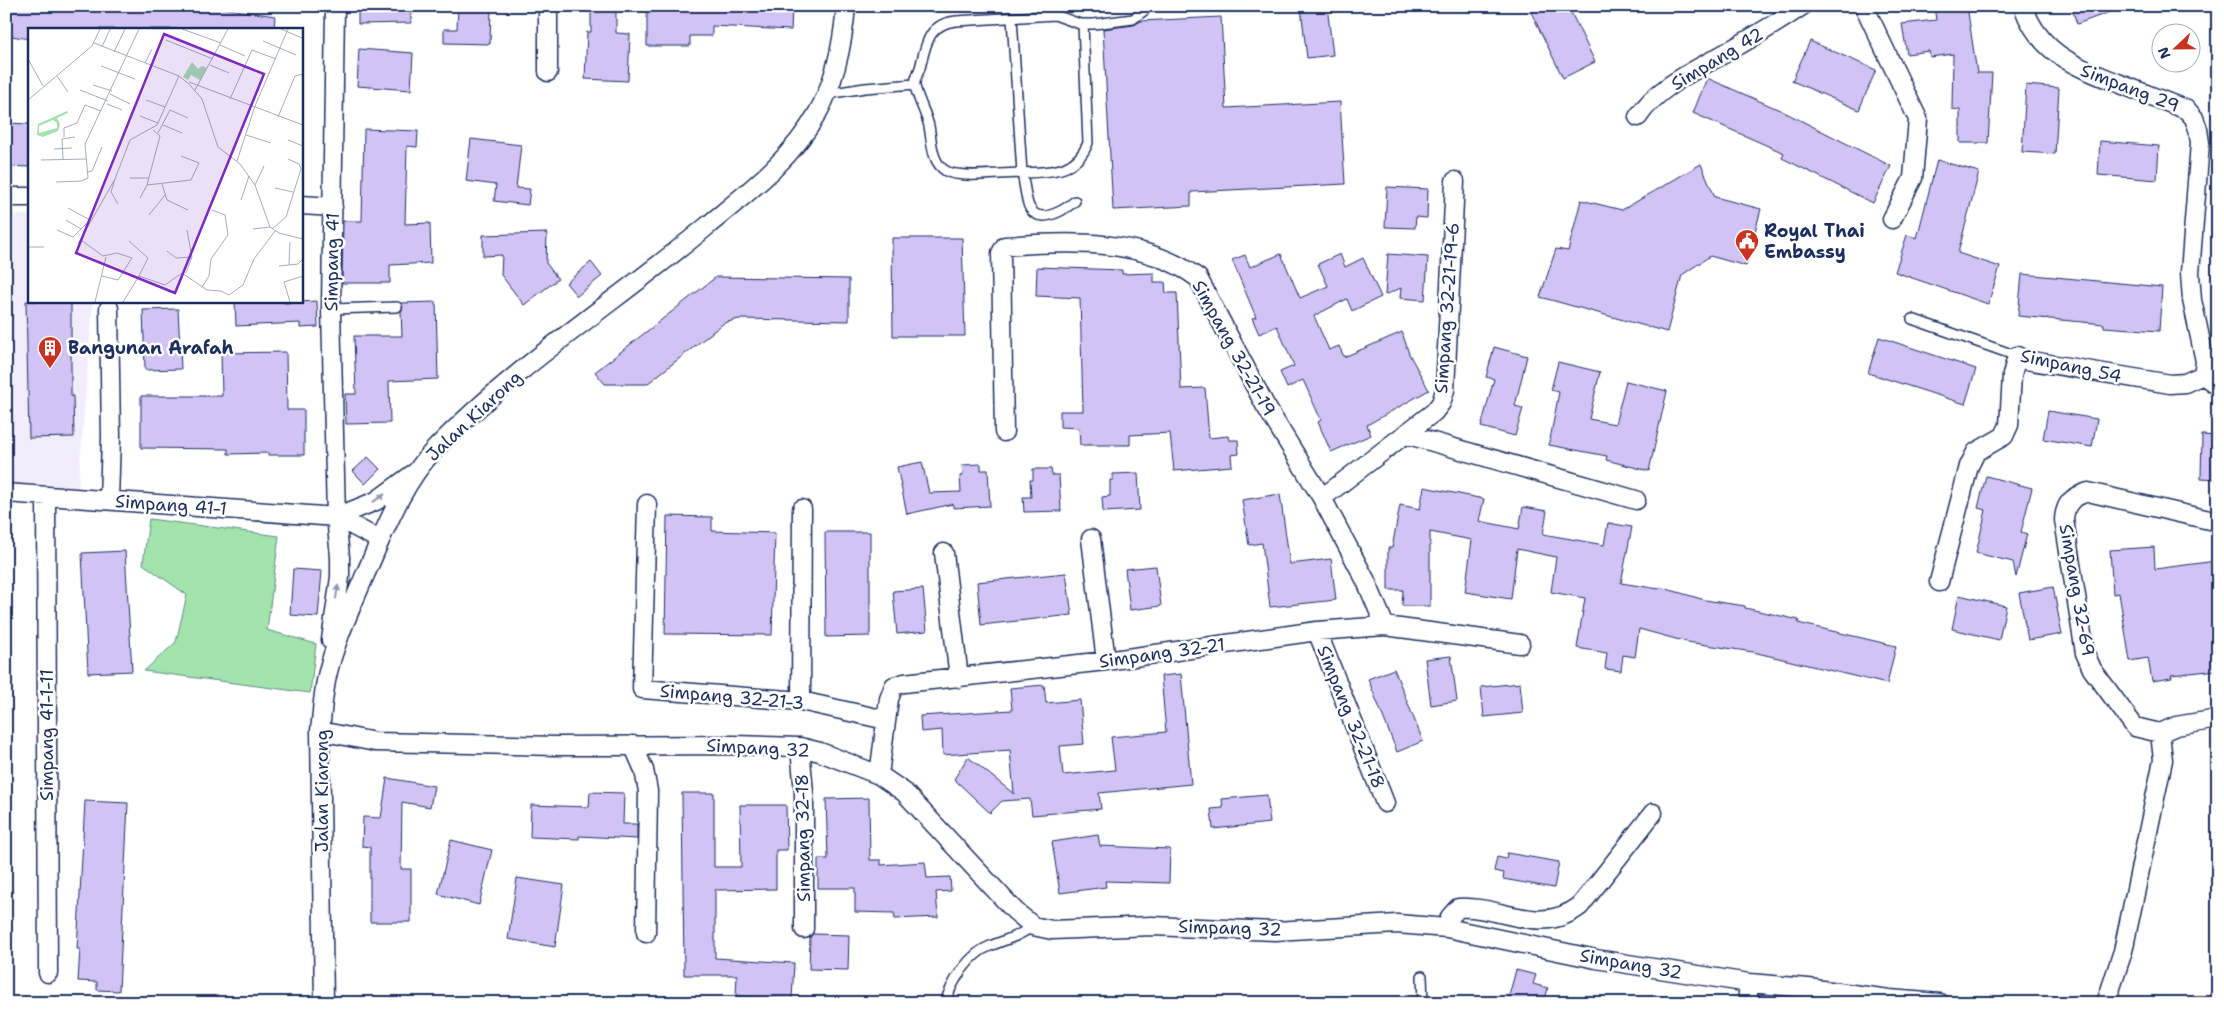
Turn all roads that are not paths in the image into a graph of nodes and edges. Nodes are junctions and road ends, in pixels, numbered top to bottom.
1 (336, 6) edge
2 (548, 6) edge
3 (846, 6) edge
4 (1146, 6) edge
5 (1802, 6) edge
6 (1864, 6) edge
7 (2023, 6) edge
8 (1012, 18) junction
9 (1083, 24) junction
10 (548, 72) dead end
11 (915, 84) junction
12 (827, 94) junction
13 (1638, 117) dead end
14 (1022, 173) junction
15 (1455, 181) dead end
16 (6, 197) edge
17 (28, 197) edge
18 (1075, 201) dead end
19 (302, 206) edge
20 (333, 206) junction
21 (1892, 219) dead end
22 (397, 307) dead end
23 (109, 308) dead end
24 (331, 309) junction
25 (1912, 319) dead end
26 (2017, 356) junction
27 (2203, 375) junction
28 (2218, 386) edge
29 (1004, 432) dead end
30 (1405, 434) junction
31 (418, 470) junction
32 (6, 493) edge
33 (46, 496) junction
34 (1322, 498) junction
35 (109, 500) junction
36 (1636, 500) dead end
37 (647, 504) dead end
38 (802, 509) dead end
39 (336, 517) junction
40 (2218, 522) edge
41 (1091, 539) dead end
42 (380, 540) junction
43 (944, 553) dead end
44 (1939, 582) dead end
45 (1385, 626) junction
46 (1317, 631) junction
47 (1520, 644) dead end
48 (1106, 661) junction
49 (327, 675) junction
50 (959, 678) junction
51 (801, 702) junction
52 (2218, 719) edge
53 (886, 720) junction
54 (320, 731) junction
55 (2160, 733) junction
56 (633, 745) junction
57 (800, 747) junction
58 (879, 775) junction
59 (1386, 803) dead end
60 (1653, 813) dead end
61 (1033, 926) junction
62 (1447, 928) junction
63 (804, 929) dead end
64 (646, 933) dead end
65 (48, 973) dead end
66 (1422, 976) dead end
67 (1749, 983) junction
68 (1889, 1002) edge
69 (324, 1003) edge
70 (945, 1003) edge
71 (1423, 1003) edge
72 (1747, 1003) edge
73 (1940, 1003) edge
74 (2106, 1003) edge

1 - 20 street, Simpang 41
2 - 10 street
3 - 12 street, Jalan Kiarong
4 - 9 lane
5 - 13 street, Simpang 42
6 - 21 street
7 - 27 street, Simpang 29
8 - 9 lane
8 - 11 lane
8 - 14 lane
9 - 14 lane
11 - 12 lane
11 - 14 lane
12 - 31 street, Jalan Kiarong
14 - 18 lane
15 - 30 street, Simpang 32-21-19-6
16 - 17 street
19 - 20 street
20 - 24 street, Simpang 41
22 - 24 lane
23 - 35 street
24 - 39 street, Simpang 41
25 - 26 lane, Simpang 54
26 - 27 street, Simpang 54
26 - 44 street
27 - 28 street
29 - 34 street, Simpang 32-21-19
30 - 34 street, Simpang 32-21-19-6
30 - 36 street
39 -> 31 street, Simpang 41-1
31 - 42 street, Jalan Kiarong
32 - 33 street, Simpang 41-1
33 - 35 street, Simpang 41-1
33 - 65 street, Simpang 41-1-11
34 - 45 street, Simpang 32-21-19
35 - 39 street, Simpang 41-1
37 - 51 street, Simpang 32-21-3
38 - 51 street
39 - 42 street, Simpang 41-1
49 -> 39 street
40 - 55 street, Simpang 32-69
41 - 48 street
42 - 49 street, Jalan Kiarong
43 - 50 street
45 - 46 street, Simpang 32-21
45 - 47 street, Simpang 32-21
46 - 48 street, Simpang 32-21
46 - 59 street, Simpang 32-21-18
48 - 50 street, Simpang 32-21
49 - 54 street, Jalan Kiarong
50 - 53 street, Simpang 32-21
51 - 53 street, Simpang 32-21-3
52 - 55 street
53 - 58 street, Simpang 32-21
54 - 56 street, Simpang 32
54 - 69 street, Jalan Kiarong
55 - 74 street
56 - 57 street, Simpang 32
56 - 64 street
57 - 58 street, Simpang 32
57 - 63 street, Simpang 32-18
58 - 61 street, Simpang 32
60 - 62 street
61 - 62 street, Simpang 32
61 - 70 lane
62 - 67 street, Simpang 32
66 - 71 lane
67 - 68 street, Simpang 32
67 - 72 street
68 - 73 street, Simpang 32

